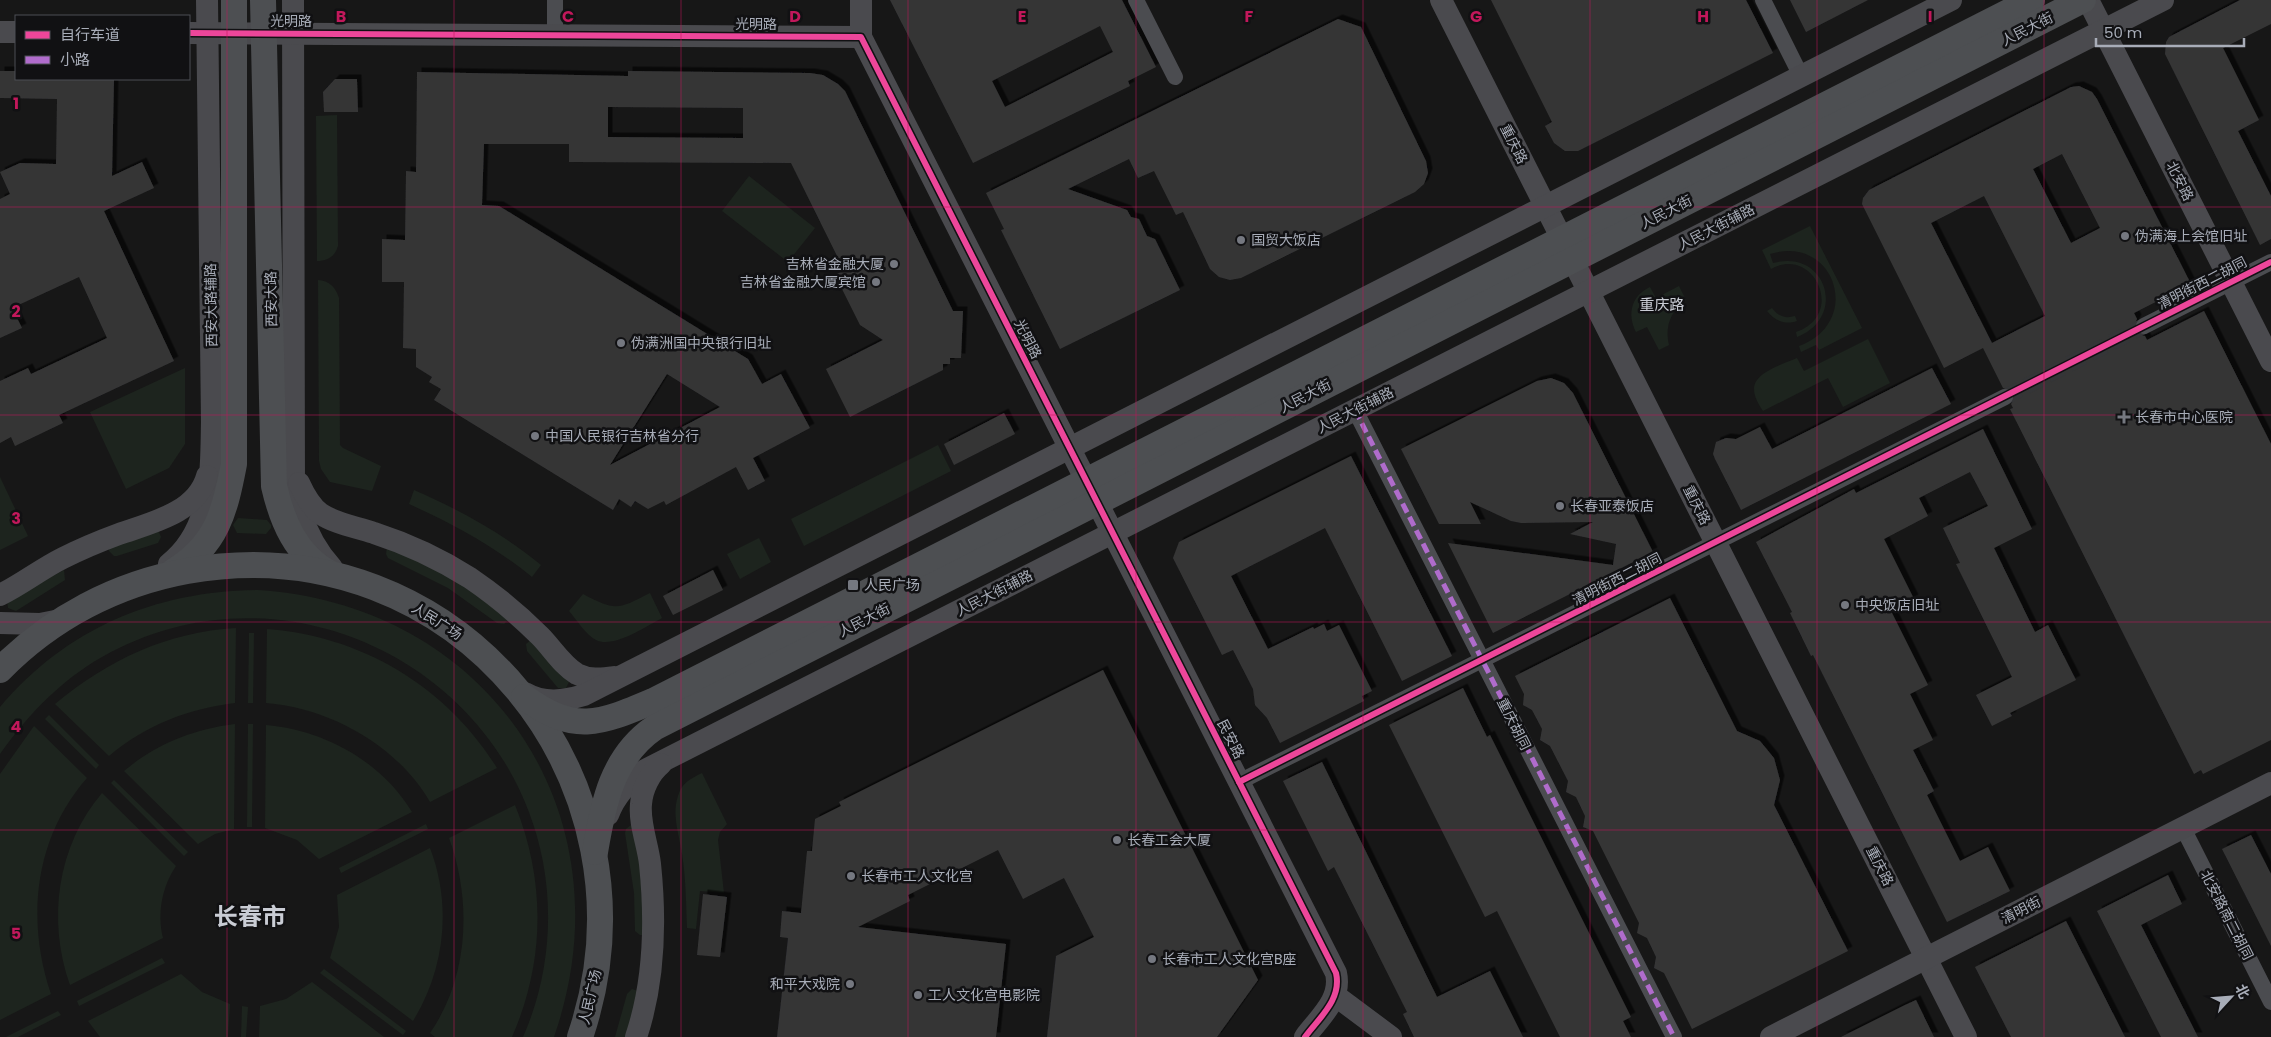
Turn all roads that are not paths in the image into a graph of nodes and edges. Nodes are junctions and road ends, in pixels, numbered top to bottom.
1 (207, 0) edge
2 (234, 0) edge
3 (263, 0) edge
4 (293, 0) edge
5 (555, 0) edge
6 (861, 0) edge
7 (1136, 0) edge
8 (1441, 0) edge
9 (1763, 0) edge
10 (1951, 0) edge
11 (2032, 0) edge
12 (2083, 0) edge
13 (2088, 0) edge
14 (2163, 0) edge
15 (2104, 30) junction
16 (0, 32) edge
17 (15, 32) edge
18 (198, 33) edge
19 (234, 33) junction
20 (263, 33) junction
21 (293, 34) junction
22 (555, 35) junction
23 (861, 37) junction
24 (1801, 76) junction
25 (1175, 78) dead end
26 (1545, 206) junction
27 (1567, 249) junction
28 (2271, 262) edge
29 (2231, 282) junction
30 (1588, 292) junction
31 (2144, 326) tunnel mouth
32 (2271, 361) edge
33 (2005, 397) tunnel mouth
34 (1355, 410) junction
35 (1069, 449) junction
36 (293, 458) junction
37 (211, 463) junction
38 (1091, 492) junction
39 (1112, 534) junction
40 (1716, 543) junction
41 (170, 574) junction
42 (340, 577) junction
43 (141, 582) junction
44 (0, 595) edge
45 (60, 620) junction
46 (0, 623) edge
47 (1482, 660) junction
48 (0, 670) edge
49 (634, 670) junction
50 (517, 690) junction
51 (675, 755) junction
52 (1239, 782) junction
53 (2271, 783) edge
54 (2183, 828) junction
55 (596, 858) junction
56 (1926, 958) junction
57 (1336, 996) junction
58 (2271, 1002) edge
59 (580, 1037) edge
60 (636, 1037) edge
61 (1305, 1037) edge
62 (1391, 1037) edge
63 (1674, 1037) edge
64 (1771, 1037) edge
65 (1966, 1037) edge

1 - 18 street, 西安大路辅路
2 - 19 main road
3 - 20 main road, 西安大路
4 - 21 street
5 - 22 street
6 - 23 street
7 - 25 street
8 - 26 street, 重庆路
9 - 24 street
10 - 24 street
11 - 27 main road, 人民大街
12 - 27 main road, 人民大街
13 - 15 street, 北安路
14 - 15 street, 人民大街辅路
15 - 29 street, 北安路
15 - 30 street, 人民大街辅路
16 - 17 street
18 - 19 street, 光明路
18 - 37 street, 西安大路辅路
19 - 20 street, 光明路
19 - 41 main road
20 - 21 street, 光明路
20 - 42 main road, 西安大路
21 - 22 street, 光明路
21 - 36 street
22 - 23 street, 光明路
23 - 35 street, 光明路
24 - 26 street
26 - 27 street, 重庆路
26 - 35 street
27 - 30 street, 重庆路
27 - 38 main road, 人民大街
28 - 29 street, 清明街西二胡同
29 - 31 street, 清明街西二胡同
29 - 32 street, 北安路
30 - 34 street, 人民大街辅路
30 - 40 street, 重庆路
33 - 40 street, 清明街西二胡同
34 - 39 street, 人民大街辅路
34 - 47 street, 重庆胡同
35 - 38 street, 光明路
35 - 49 street
36 - 42 street
36 - 49 street
37 - 43 street, 西安大路辅路
37 - 44 street
38 - 39 street, 民安路
38 - 50 main road, 人民大街
38 - 55 main road, 人民大街
39 - 51 street, 人民大街辅路
39 - 52 street, 民安路
40 - 47 street, 清明街西二胡同
40 - 56 street, 重庆路
41 - 42 main road, 人民广场
41 - 43 main road, 人民广场
42 - 50 main road, 人民广场
43 - 45 main road, 人民广场
45 - 46 street
45 - 48 main road, 人民广场
47 - 52 street, 清明街西二胡同
47 - 63 street, 重庆胡同
49 - 50 street
50 - 55 main road, 人民广场
51 - 55 street, 人民大街辅路
51 - 60 street
52 - 57 street, 民安路
53 - 54 street, 清明街
54 - 56 street, 清明街
54 - 58 street, 北安路南二胡同
55 - 59 main road, 人民广场
56 - 64 street, 清明街
56 - 65 street, 重庆路
57 - 61 street
57 - 62 street

